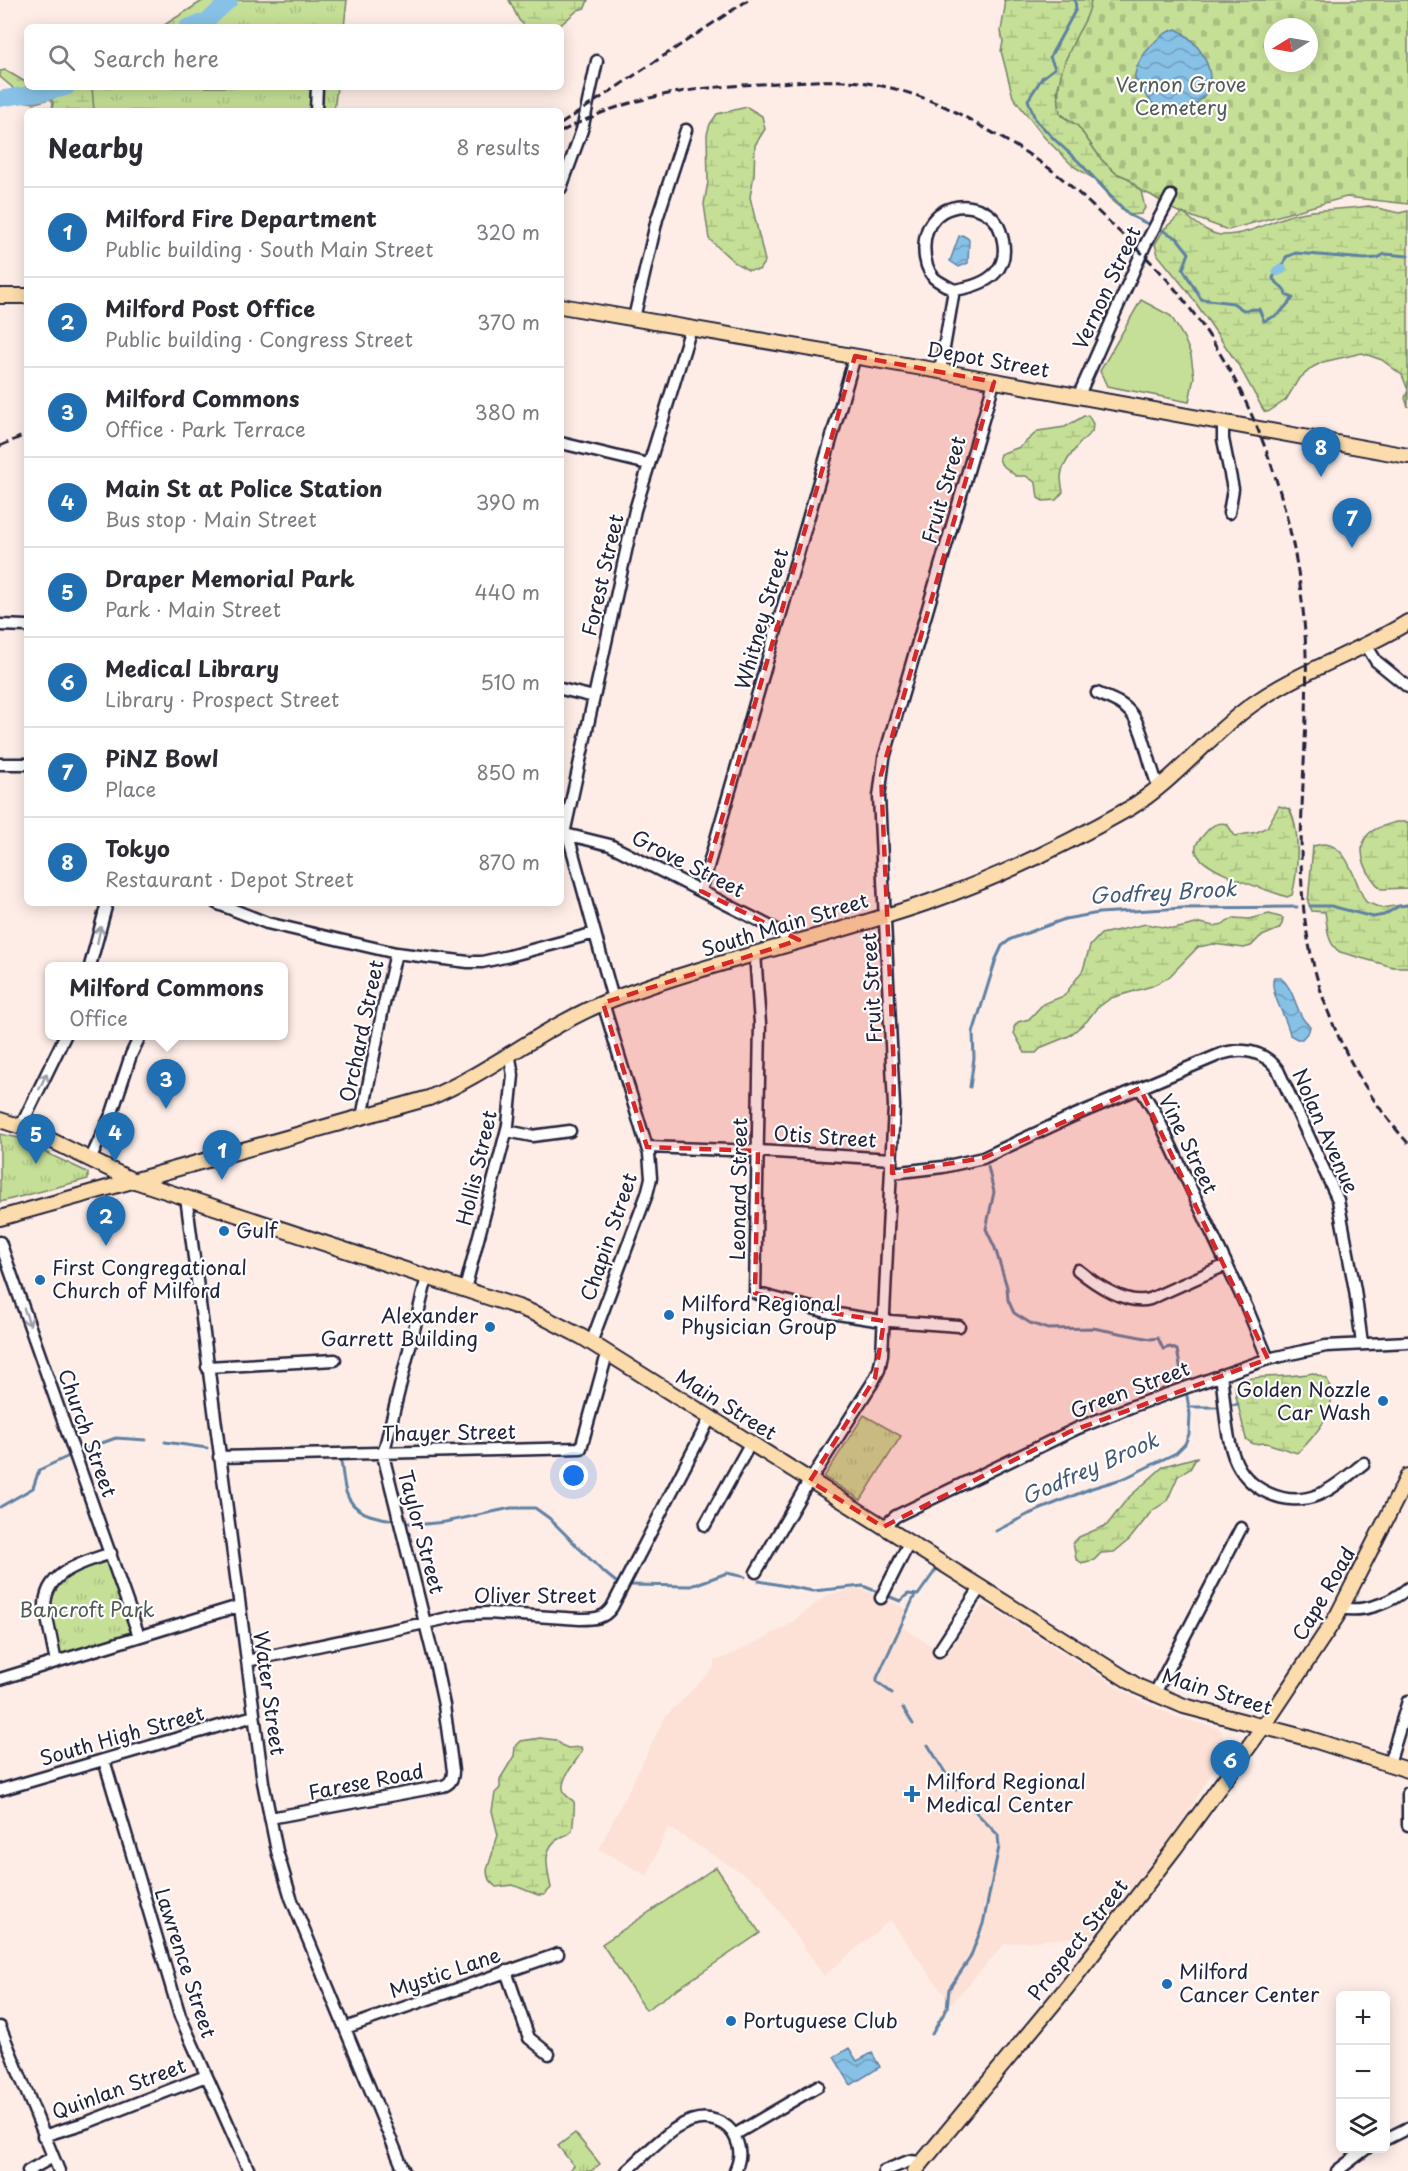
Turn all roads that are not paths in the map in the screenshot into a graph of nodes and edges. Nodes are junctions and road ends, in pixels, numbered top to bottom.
1 (597, 61) dead end
2 (317, 90) edge
3 (316, 108) edge
4 (686, 130) dead end
5 (564, 180) edge
6 (1171, 196) dead end
7 (954, 290) junction
8 (0, 296) edge
9 (24, 296) edge
10 (564, 306) edge
11 (633, 318) junction
12 (691, 328) junction
13 (855, 356) junction
14 (940, 371) junction
15 (994, 382) junction
16 (1078, 397) junction
17 (1223, 423) junction
18 (564, 444) edge
19 (1408, 456) edge
20 (648, 464) junction
21 (1229, 513) dead end
22 (1408, 622) edge
23 (0, 625) edge
24 (24, 626) edge
25 (1365, 645) junction
26 (1408, 687) edge
27 (564, 690) edge
28 (1097, 693) dead end
29 (594, 697) junction
30 (0, 764) edge
31 (24, 764) edge
32 (1159, 788) junction
33 (564, 834) edge
34 (701, 891) junction
35 (106, 906) edge
36 (224, 906) edge
37 (886, 915) junction
38 (595, 933) junction
39 (792, 942) junction
40 (396, 953) junction
41 (755, 953) junction
42 (91, 962) edge
43 (608, 1001) junction
44 (63, 1040) edge
45 (138, 1040) edge
46 (509, 1053) junction
47 (1140, 1088) junction
48 (362, 1118) junction
49 (0, 1120) edge
50 (21, 1126) junction
51 (507, 1131) junction
52 (570, 1131) dead end
53 (647, 1147) junction
54 (758, 1151) junction
55 (892, 1159) junction
56 (90, 1160) junction
57 (892, 1173) junction
58 (132, 1180) junction
59 (186, 1197) junction
60 (0, 1218) edge
61 (0, 1242) edge
62 (1226, 1265) junction
63 (1078, 1270) dead end
64 (427, 1276) junction
65 (465, 1289) junction
66 (884, 1321) junction
67 (959, 1326) dead end
68 (1408, 1342) edge
69 (591, 1343) junction
70 (1362, 1344) junction
71 (607, 1354) junction
72 (1268, 1359) junction
73 (335, 1360) dead end
74 (207, 1367) junction
75 (1221, 1375) junction
76 (710, 1418) junction
77 (750, 1443) junction
78 (383, 1452) junction
79 (219, 1457) junction
80 (1364, 1463) dead end
81 (1408, 1476) edge
82 (810, 1481) junction
83 (705, 1525) dead end
84 (883, 1527) junction
85 (1241, 1528) dead end
86 (909, 1543) junction
87 (111, 1553) junction
88 (756, 1572) dead end
89 (980, 1588) junction
90 (1408, 1588) edge
91 (881, 1598) dead end
92 (239, 1606) junction
93 (1341, 1608) junction
94 (426, 1623) junction
95 (139, 1636) junction
96 (939, 1651) dead end
97 (247, 1661) junction
98 (56, 1662) junction
99 (0, 1679) edge
100 (1154, 1695) junction
101 (1408, 1701) edge
102 (254, 1716) junction
103 (1263, 1726) junction
104 (104, 1760) junction
105 (1389, 1764) junction
106 (1407, 1769) edge
107 (0, 1790) edge
108 (1408, 1793) edge
109 (270, 1818) junction
110 (1408, 1825) edge
111 (558, 1954) dead end
112 (506, 1971) junction
113 (0, 2027) edge
114 (345, 2028) junction
115 (549, 2054) dead end
116 (206, 2076) junction
117 (818, 2085) dead end
118 (1408, 2128) edge
119 (734, 2135) junction
120 (43, 2136) junction
121 (1390, 2137) edge
122 (1360, 2153) edge
123 (53, 2157) junction
124 (919, 2167) edge
125 (28, 2171) edge
126 (58, 2171) edge
127 (249, 2171) edge
128 (404, 2171) edge
129 (627, 2171) edge
130 (735, 2171) edge
131 (884, 2171) edge
132 (1337, 2171) edge

1 - 5 street
2 - 3 street
4 - 11 street
6 - 16 street, Vernon Street
7 - 7 street
7 - 14 street
8 - 9 main road
10 - 11 main road, Depot Street
11 - 12 main road, Depot Street
12 - 13 main road, Depot Street
12 - 20 street, Forest Street
13 - 14 main road, Depot Street
13 - 34 street, Whitney Street
14 - 15 main road, Depot Street
15 - 16 main road, Depot Street
15 - 37 street, Fruit Street
16 - 17 main road, Depot Street
17 - 19 main road, Depot Street
17 - 21 street
18 - 20 street
20 - 29 street, Forest Street
22 - 25 main road, South Main Street
23 - 24 street
25 - 26 street
25 - 32 main road, South Main Street
27 - 29 street
28 - 32 street
29 - 33 street, Forest Street
30 - 31 street
32 - 37 main road, South Main Street
33 - 34 street, Grove Street
33 - 38 street, Forest Street
34 - 39 street, Grove Street
42 -> 35 street
36 - 40 street
37 - 39 main road, South Main Street
37 - 55 street, Fruit Street
38 - 40 street
38 - 43 street, Forest Street
39 - 41 main road, South Main Street
40 - 48 street, Orchard Street
41 - 43 main road, South Main Street
41 - 54 street, Leonard Street
43 - 46 main road, South Main Street
43 - 53 street, Chapin Street
50 -> 44 street
45 - 56 street
46 - 48 main road, South Main Street
46 - 51 street, Hollis Street
47 - 57 street, Vine Street
47 - 62 street, Vine Street
47 - 70 street, Nolan Avenue
48 - 58 main road, South Main Street
49 - 50 main road, Main Street
50 - 56 main road, Main Street
51 - 52 street
51 - 65 street, Hollis Street
53 - 54 street, Otis Street
53 - 69 street, Chapin Street
54 - 55 street, Otis Street
54 - 66 street, Leonard Street
55 - 57 street, Fruit Street
56 - 58 main road, Main Street
57 - 66 street, Fruit Street
58 - 59 main road, Main Street
58 - 60 main road, South Main Street
59 - 64 main road, Main Street
59 - 74 street, Water Street
61 -> 87 street, Church Street
62 - 63 street
62 - 72 street, Vine Street
64 - 65 main road, Main Street
64 - 78 street, Taylor Street
65 - 69 main road, Main Street
66 - 67 street
66 - 82 street, Fruit Street
68 - 70 street, Green Street
69 - 71 main road, Main Street
70 - 72 street, Green Street
71 - 76 main road, Main Street
71 - 78 street, Thayer Street
72 - 75 street, Green Street
73 - 74 street
74 - 79 street, Water Street
75 - 80 street
75 - 84 street, Green Street
76 - 77 main road, Main Street
76 - 94 street, Oliver Street
77 - 82 main road, Main Street
77 - 83 street
78 - 79 street, Thayer Street
78 - 94 street, Taylor Street
79 - 92 street, Water Street
81 - 93 main road, Cape Road
82 - 84 main road, Main Street
82 - 88 street, Fruit Street
84 - 86 main road, Main Street
85 - 100 street
86 - 89 main road, Main Street
86 - 91 street
87 - 95 street, Church Street
87 - 98 street
89 - 96 street
89 - 100 main road, Main Street
90 - 93 street
92 - 95 street
92 - 97 street, Water Street
93 - 103 main road, Cape Road
94 - 97 street, Oliver Street
94 - 109 street, Farese Road
95 - 98 street
97 - 102 street, Water Street
98 - 99 street
100 - 103 main road, Main Street
101 - 105 street
102 - 104 street, South High Street
102 - 109 street, Water Street
103 - 105 main road, Main Street
103 - 124 main road, Prospect Street
104 - 107 street, South High Street
104 - 116 street, Lawrence Street
105 - 106 main road, Main Street
108 - 110 street
109 - 114 street, Water Street
111 - 112 street, Mystic Lane
112 - 114 street, Mystic Lane
112 - 115 street
113 - 120 street
114 - 128 street, Water Street
116 - 120 street, Quinlan Street
116 - 127 street, Lawrence Street
117 - 119 street
118 - 121 street
119 - 129 street
119 - 130 street
120 - 123 street
122 - 132 street
123 - 125 street
123 - 126 street
124 - 131 street

